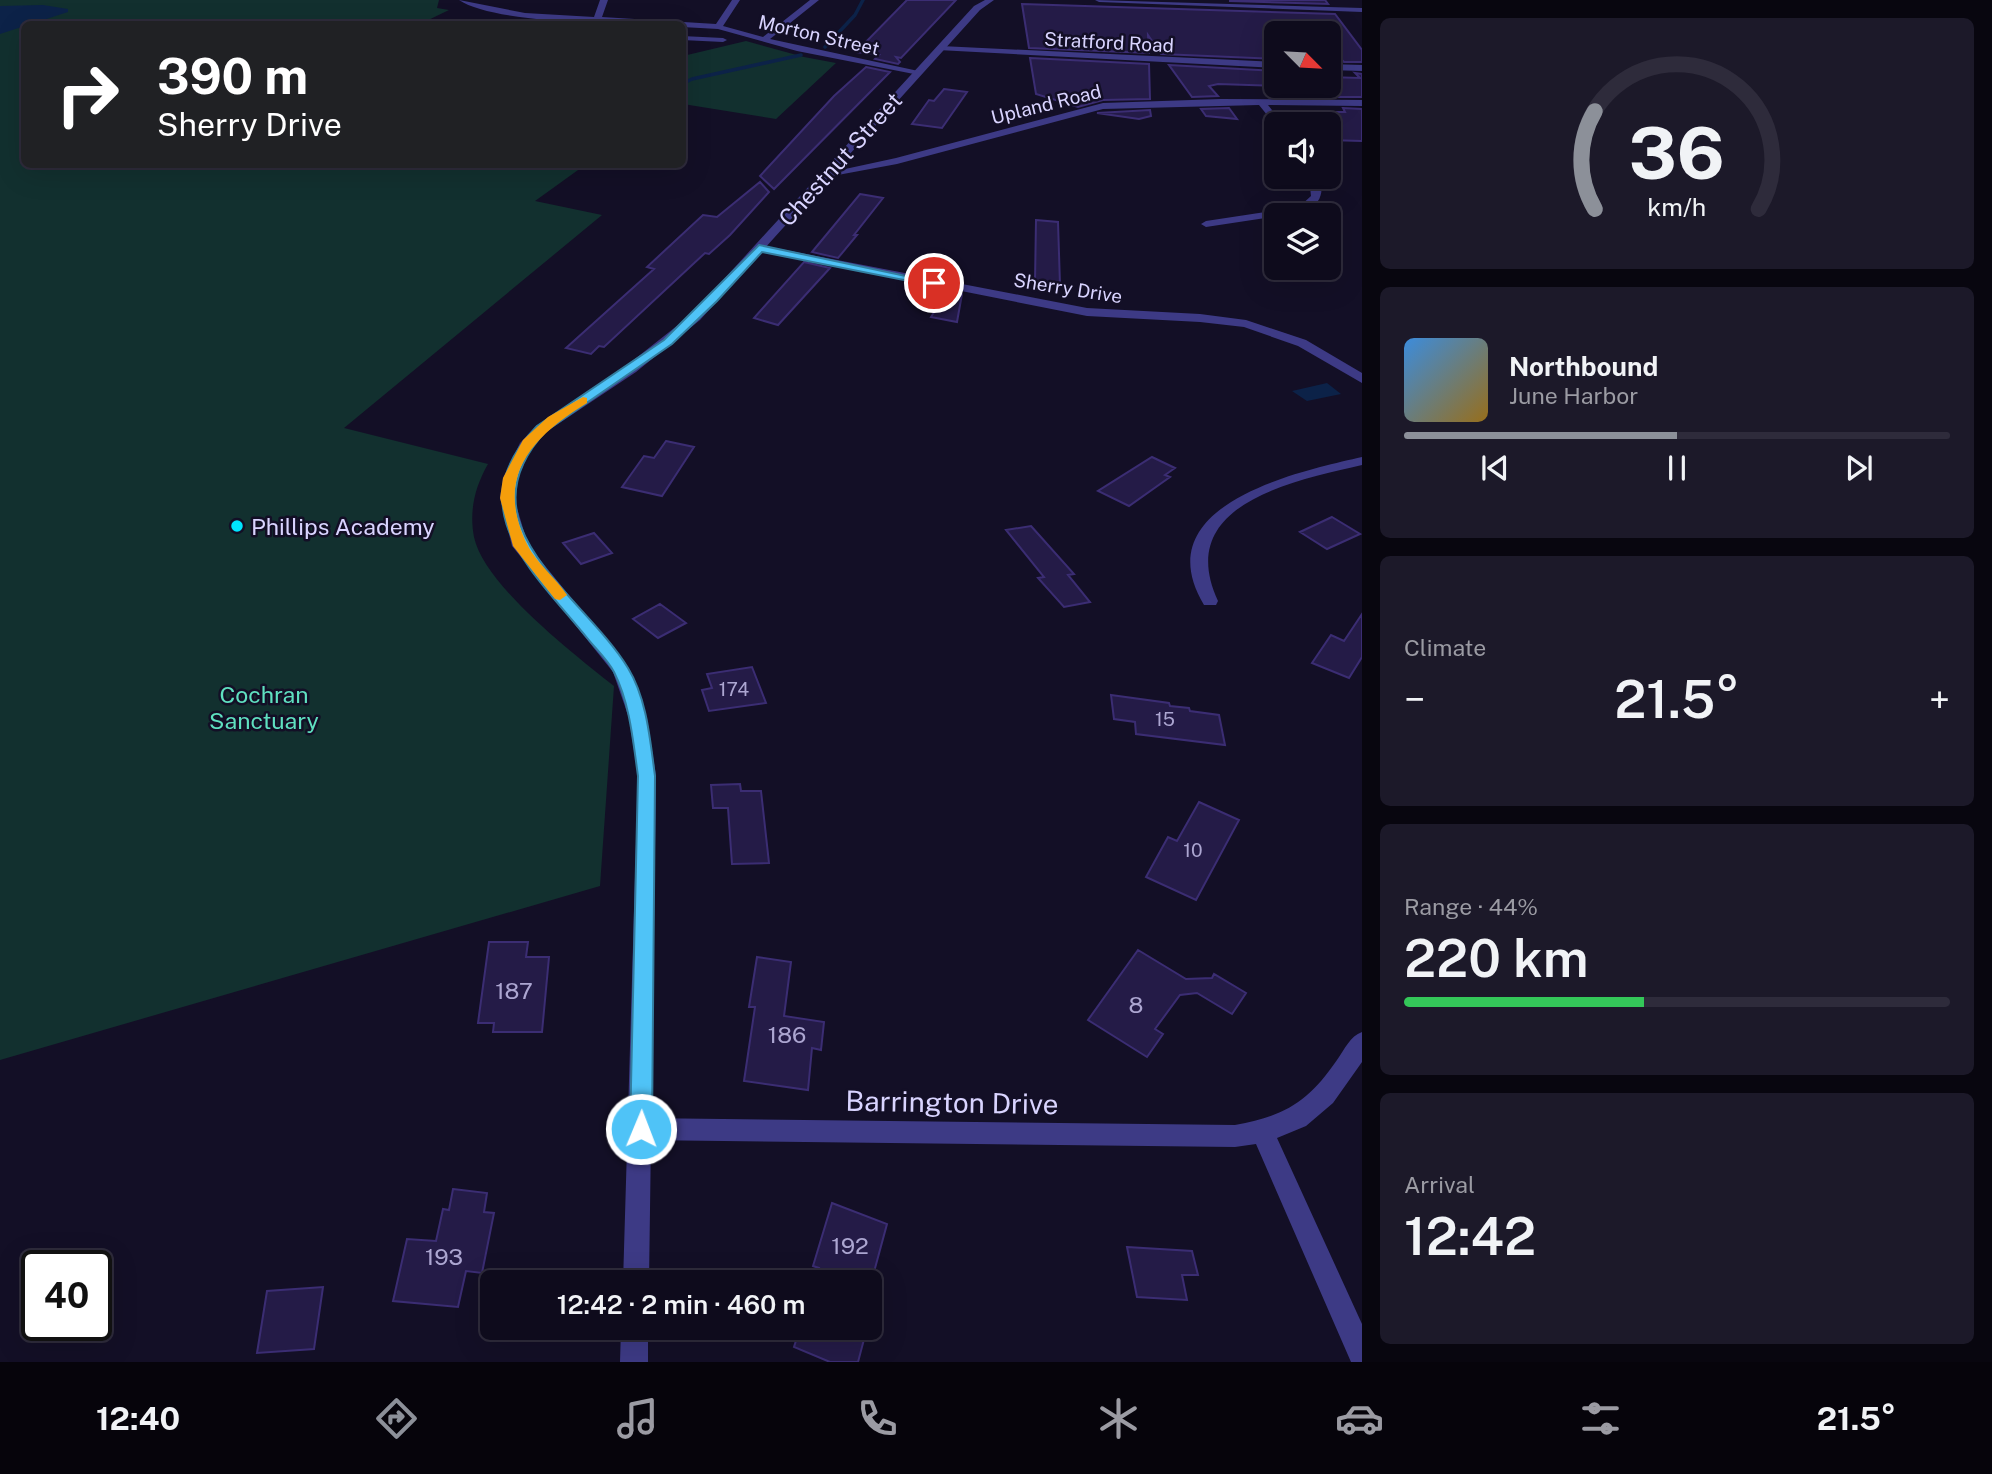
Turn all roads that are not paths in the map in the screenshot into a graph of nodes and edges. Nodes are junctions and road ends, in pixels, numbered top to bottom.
1 (463, 0) edge
2 (604, 0) edge
3 (736, 0) edge
4 (816, 0) edge
5 (990, 0) edge
6 (1099, 0) edge
7 (1362, 10) edge
8 (597, 20) junction
9 (614, 21) edge
10 (686, 25) edge
11 (718, 27) junction
12 (686, 38) edge
13 (723, 40) dead end
14 (764, 40) junction
15 (941, 48) junction
16 (1264, 64) edge
17 (1341, 67) edge
18 (1362, 68) edge
19 (919, 72) junction
20 (1262, 103) junction
21 (1362, 103) edge
22 (1269, 112) edge
23 (827, 174) junction
24 (1319, 189) edge
25 (1206, 224) dead end
26 (759, 248) junction
27 (1362, 379) edge
28 (1362, 461) edge
29 (1210, 601) dead end
30 (1362, 1042) edge
31 (641, 1129) junction
32 (1263, 1133) junction
33 (636, 1270) edge
34 (635, 1340) edge
35 (1362, 1355) edge
36 (634, 1362) edge

1 - 8 street, Morton Street
2 - 8 street
3 - 11 street
4 - 14 street
5 - 15 street, Chestnut Street
6 - 7 street
8 - 9 street, Morton Street
10 - 11 street, Morton Street
11 - 14 street, Morton Street
12 - 13 lane
14 - 19 street, Morton Street
15 - 16 street, Stratford Road
15 - 19 street, Chestnut Street
17 - 18 street
19 - 23 street, Chestnut Street
20 - 21 street, Upland Road
20 - 22 street
20 - 23 street, Upland Road
23 - 26 street, Chestnut Street
24 - 25 street
26 - 27 street, Sherry Drive
26 - 31 street, Chestnut Street
28 - 29 street
30 - 32 street, Barrington Drive
31 - 32 street, Barrington Drive
31 - 33 street, Chestnut Street
32 - 35 street
34 - 36 street

